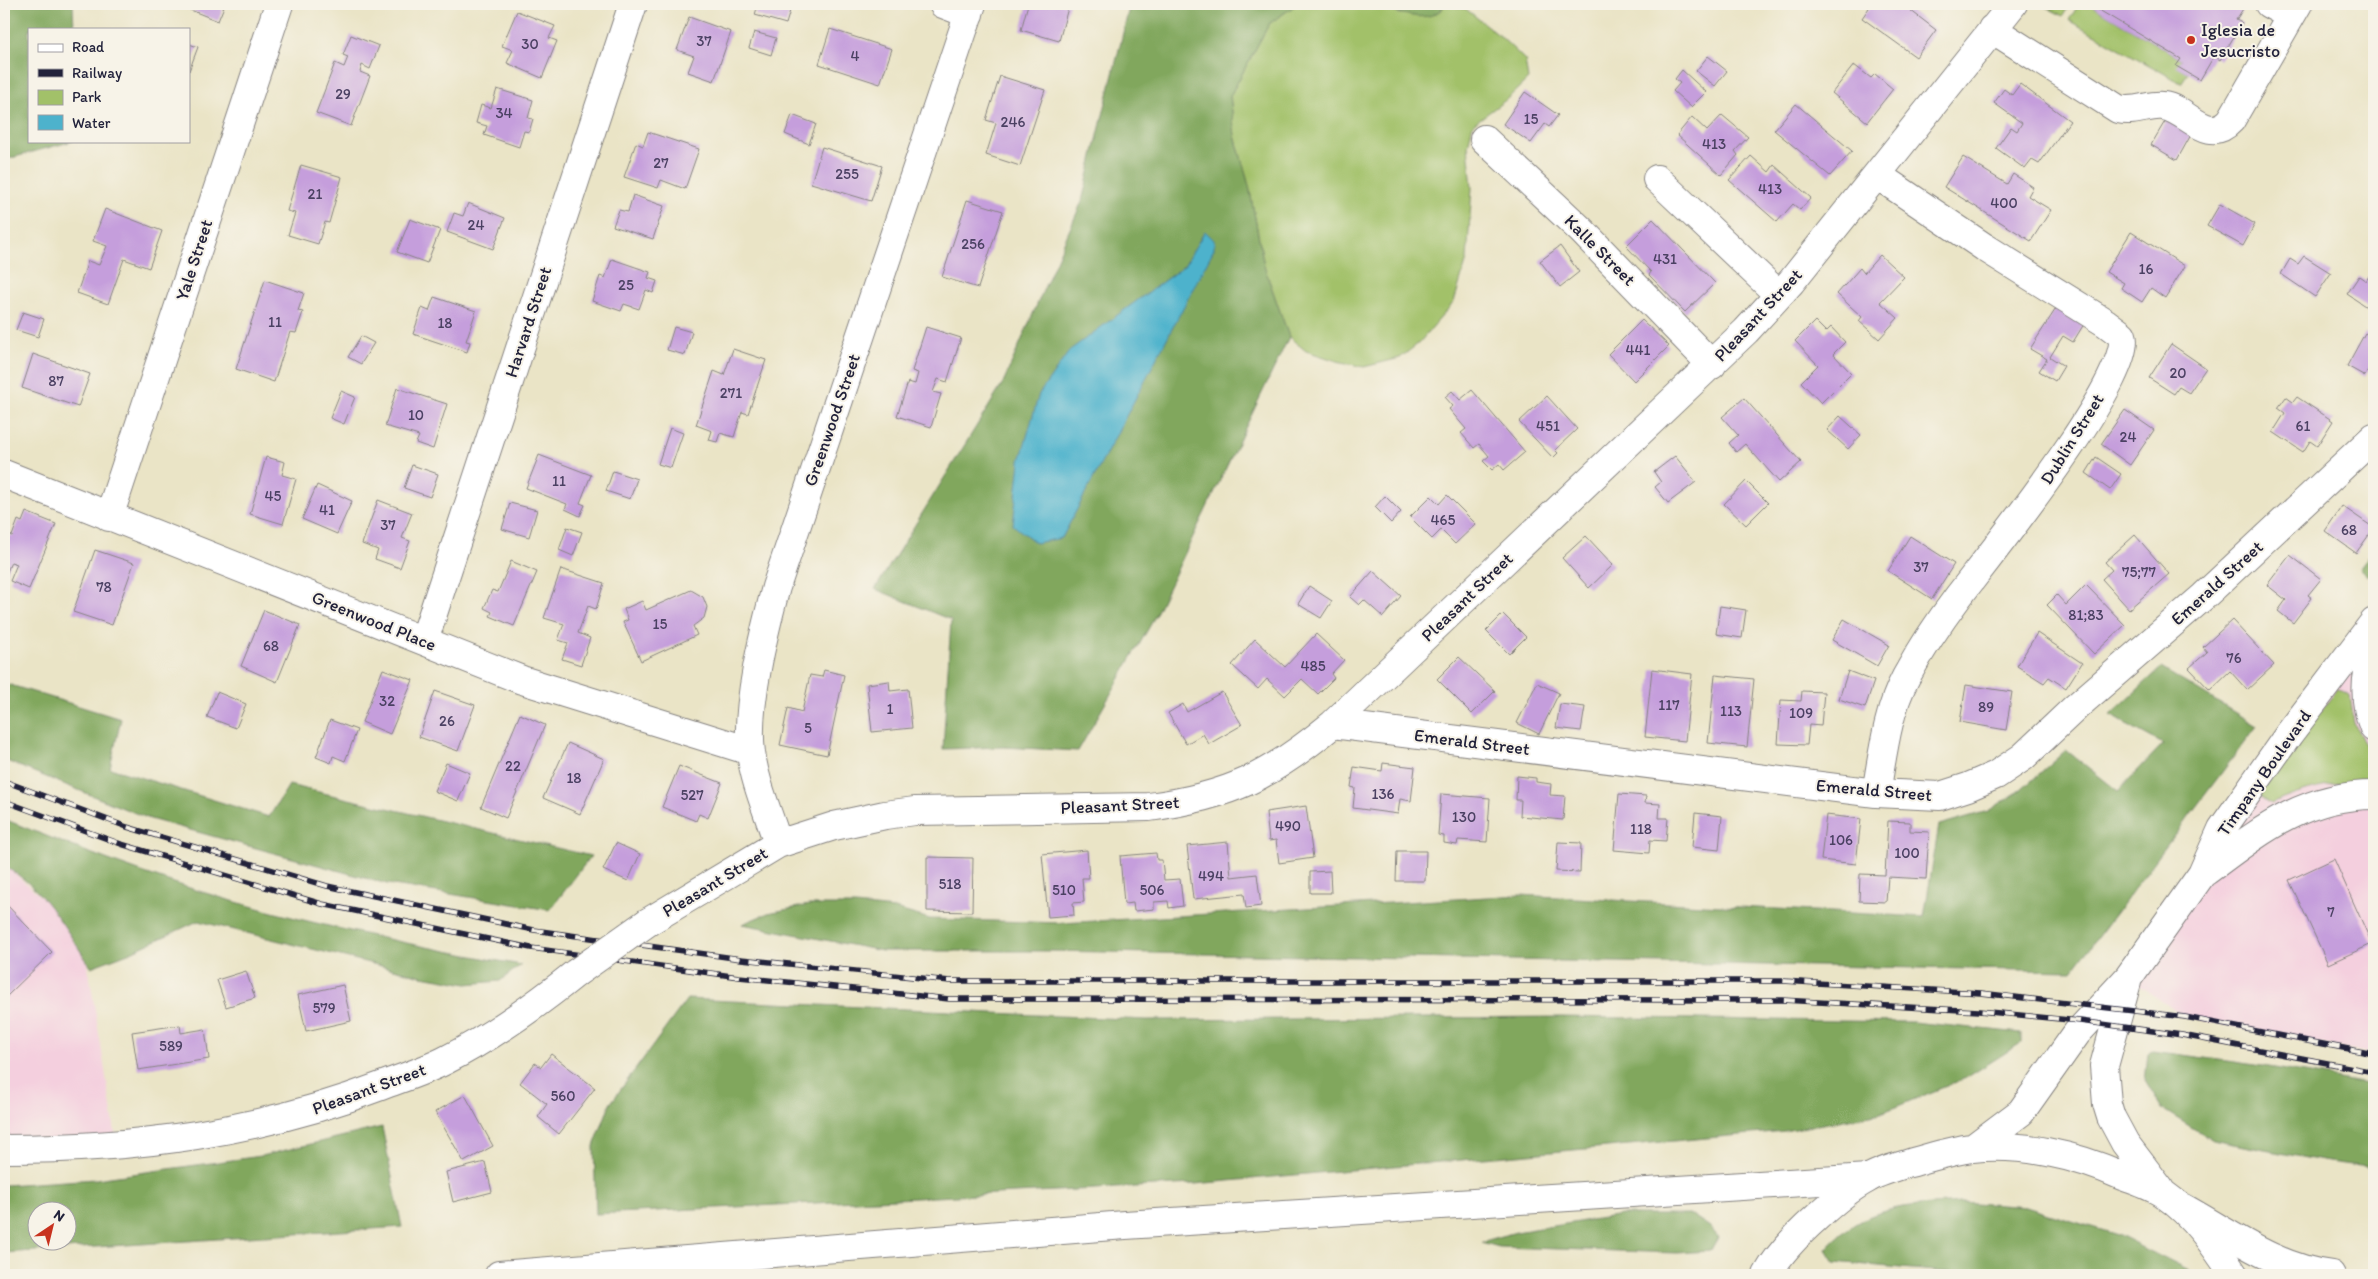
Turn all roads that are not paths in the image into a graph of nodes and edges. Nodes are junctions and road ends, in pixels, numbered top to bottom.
1 (279, 4) edge
2 (633, 4) edge
3 (943, 4) edge
4 (2013, 4) edge
5 (2286, 8) edge
6 (970, 9) edge
7 (1992, 29) junction
8 (1484, 139) dead end
9 (1877, 175) junction
10 (1657, 180) dead end
11 (1779, 295) junction
12 (1712, 365) junction
13 (2374, 437) edge
14 (4, 474) edge
15 (109, 517) junction
16 (2374, 622) edge
17 (424, 641) junction
18 (2374, 651) edge
19 (1333, 724) junction
20 (2374, 728) edge
21 (750, 751) junction
22 (1876, 793) junction
23 (2374, 795) edge
24 (778, 844) junction
25 (2202, 874) junction
26 (2128, 978) junction
27 (1973, 1148) junction
28 (4, 1149) edge
29 (1868, 1178) junction
30 (2173, 1200) junction
31 (499, 1275) edge
32 (1767, 1275) edge
33 (2234, 1275) edge
34 (2331, 1275) edge

1 - 15 main road, Yale Street
2 - 17 main road, Harvard Street
3 - 6 main road
4 - 7 main road, Pleasant Street
5 - 7 main road
6 - 21 main road, Greenwood Street
7 - 9 main road, Pleasant Street
8 - 12 main road, Kalle Street
9 - 11 main road, Pleasant Street
9 - 22 main road, Dublin Street
10 - 11 main road
11 - 12 main road, Pleasant Street
12 - 19 main road, Pleasant Street
13 - 22 main road, Emerald Street
14 - 15 main road, Greenwood Place
15 - 17 main road, Greenwood Place
16 - 25 main road, Timpany Boulevard
17 - 21 main road, Greenwood Place
18 - 20 main road
19 - 22 main road, Emerald Street
19 - 24 main road, Pleasant Street
21 - 24 main road, Greenwood Street
23 - 25 main road
24 - 28 main road, Pleasant Street, bridge
25 - 26 main road, Timpany Boulevard
26 - 27 main road, Timpany Boulevard
26 - 30 main road, Timpany Boulevard
27 - 29 main road
27 - 30 main road
29 - 31 main road
29 - 32 main road
30 - 33 main road, Timpany Boulevard
30 - 34 main road

